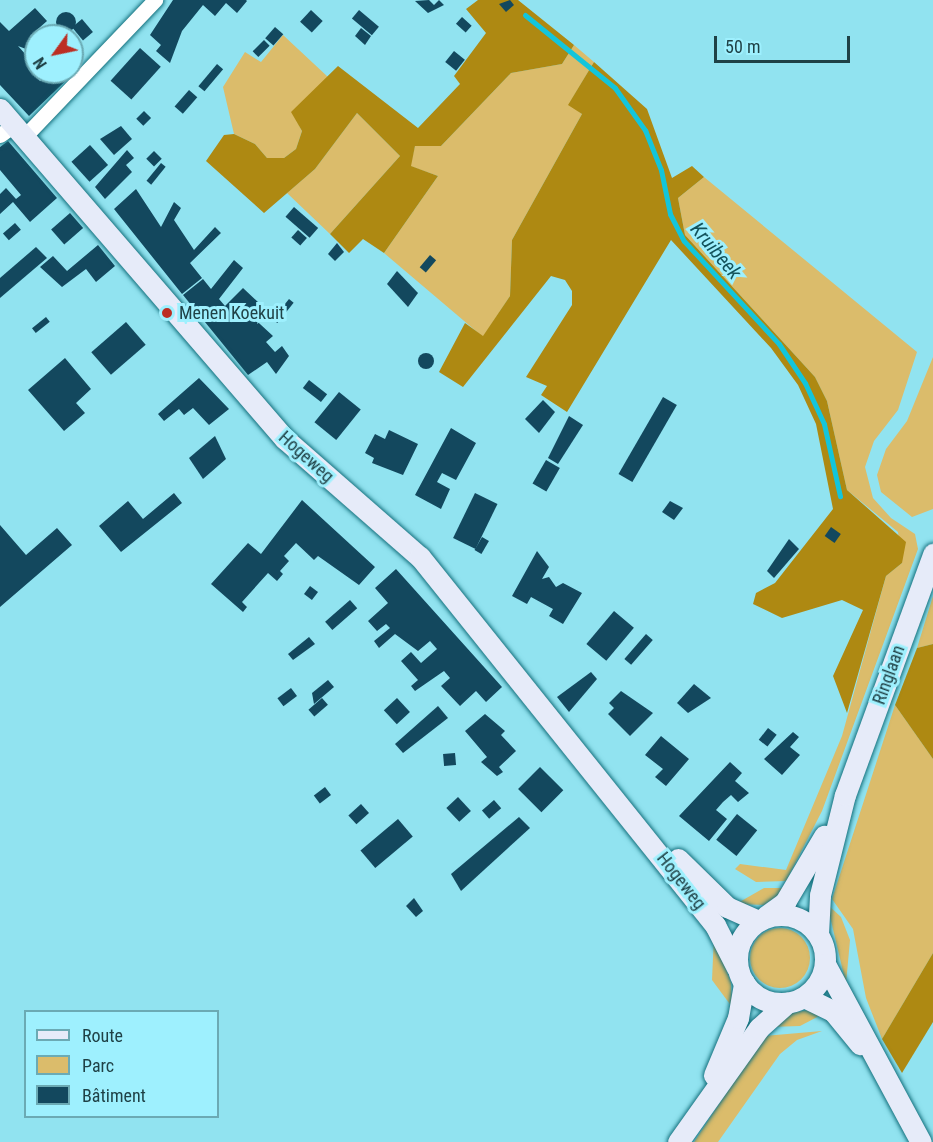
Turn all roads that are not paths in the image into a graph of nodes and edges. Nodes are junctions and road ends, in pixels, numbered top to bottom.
1 (155, 0) edge
2 (0, 108) edge
3 (13, 132) edge
4 (933, 554) edge
5 (845, 795) junction
6 (617, 801) junction
7 (761, 919) junction
8 (818, 934) junction
9 (825, 964) junction
10 (740, 975) junction
11 (796, 1000) junction
12 (879, 1065) junction
13 (696, 1117) junction
14 (678, 1142) edge
15 (921, 1142) edge

1 - 3 street
2 - 3 street, Hogeweg
3 - 6 street, Hogeweg
4 - 5 street, Ringlaan
5 - 7 street, Ringlaan
5 - 8 street, Ringlaan
6 - 7 street, Hogeweg
6 - 10 street, Hogeweg
7 - 8 street
7 - 10 street, Ringlaan
8 - 9 street, Ringlaan
9 - 11 street, Ringlaan
9 - 12 street
10 - 11 street
10 - 13 street, Ringlaan
11 - 12 street
11 - 13 street, Ringlaan
12 - 15 street
13 - 14 street, Ringlaan

